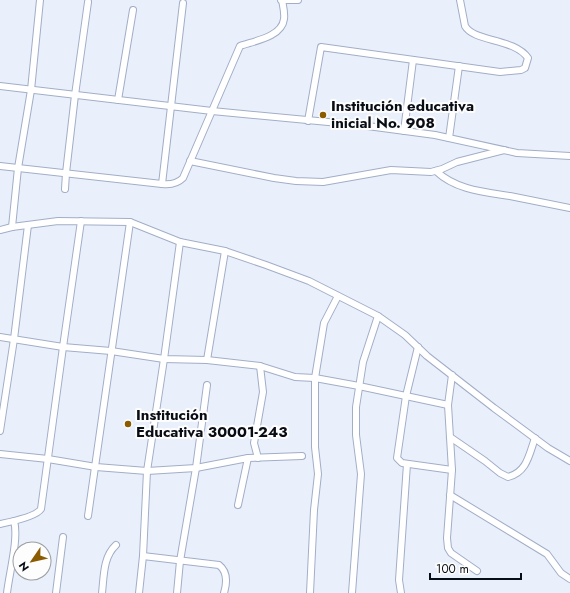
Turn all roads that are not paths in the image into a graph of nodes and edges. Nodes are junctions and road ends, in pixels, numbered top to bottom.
1 (40, 0) edge
2 (281, 0) edge
3 (298, 0) edge
4 (460, 0) edge
5 (88, 2) dead end
6 (183, 3) dead end
7 (133, 10) dead end
8 (413, 60) junction
9 (459, 66) junction
10 (0, 86) edge
11 (31, 90) junction
12 (75, 96) junction
13 (118, 100) junction
14 (170, 106) junction
15 (212, 112) junction
16 (308, 121) junction
17 (404, 131) junction
18 (449, 138) junction
19 (507, 150) junction
20 (570, 156) edge
21 (190, 161) junction
22 (0, 166) edge
23 (18, 168) junction
24 (436, 171) junction
25 (66, 173) junction
26 (162, 184) junction
27 (66, 189) dead end
28 (570, 208) edge
29 (81, 221) junction
30 (130, 222) junction
31 (28, 225) junction
32 (12, 227) junction
33 (0, 230) edge
34 (180, 242) junction
35 (224, 251) junction
36 (338, 296) junction
37 (378, 316) junction
38 (0, 337) edge
39 (14, 339) junction
40 (63, 347) junction
41 (418, 347) junction
42 (111, 351) junction
43 (164, 359) junction
44 (207, 360) junction
45 (260, 366) junction
46 (452, 375) junction
47 (315, 378) junction
48 (207, 385) dead end
49 (359, 386) junction
50 (406, 396) junction
51 (448, 406) junction
52 (0, 431) edge
53 (450, 437) junction
54 (535, 438) junction
55 (0, 454) edge
56 (302, 456) dead end
57 (48, 458) junction
58 (248, 458) junction
59 (258, 458) junction
60 (570, 461) edge
61 (407, 464) junction
62 (96, 467) junction
63 (196, 468) junction
64 (147, 470) junction
65 (452, 470) junction
66 (450, 495) junction
67 (238, 505) dead end
68 (88, 516) dead end
69 (14, 520) junction
70 (0, 524) edge
71 (63, 537) dead end
72 (116, 545) dead end
73 (143, 556) junction
74 (180, 561) junction
75 (477, 571) dead end
76 (570, 579) edge
77 (6, 593) edge
78 (56, 593) edge
79 (102, 593) edge
80 (139, 593) edge
81 (177, 593) edge
82 (224, 593) edge
83 (310, 593) edge
84 (352, 593) edge
85 (401, 593) edge

1 - 11 street
2 - 3 street
2 - 15 street
4 - 9 street
5 - 12 street
6 - 14 street
7 - 13 street
8 - 9 street
8 - 16 street
8 - 17 street
9 - 18 street
10 - 11 street
11 - 12 street
11 - 23 street
12 - 13 street
12 - 25 street
13 - 14 street
14 - 15 street
14 - 26 street
15 - 16 street
15 - 21 street
16 - 17 street
17 - 18 street
18 - 19 street
19 - 20 street
19 - 24 street
21 - 24 street
21 - 26 street
22 - 23 street
23 - 25 street
23 - 32 street
24 - 28 street
25 - 26 street
25 - 27 street
29 - 30 street
29 - 31 street
29 - 40 street
30 - 34 street
30 - 42 street
31 - 32 street
31 - 39 street
32 - 33 street
34 - 35 street
34 - 43 street
35 - 36 street
35 - 44 street
36 - 37 street
36 - 47 street
37 - 41 street
37 - 49 street
38 - 39 street
39 - 40 street
39 - 52 street
40 - 42 street
40 - 57 street
41 - 46 street
41 - 50 street
42 - 43 street
42 - 62 street
43 - 44 street
43 - 64 street
44 - 45 street
45 - 47 street
45 - 59 street
46 - 51 street
46 - 54 street
47 - 49 street
47 - 83 street
48 - 63 street
49 - 50 street
49 - 84 street
50 - 51 street
50 - 61 street
51 - 53 street
53 - 54 street
53 - 65 street
54 - 60 street
55 - 57 street
56 - 59 street
57 - 62 street
57 - 69 street
58 - 59 street
58 - 63 street
58 - 67 street
61 - 65 street
61 - 85 street
62 - 64 street
62 - 68 street
63 - 64 street
63 - 74 street
64 - 73 street
65 - 66 street
66 - 75 street
66 - 76 street
69 - 70 street
69 - 77 street
71 - 78 street
72 - 79 street
73 - 74 street
73 - 80 street
74 - 81 street
74 - 82 street

